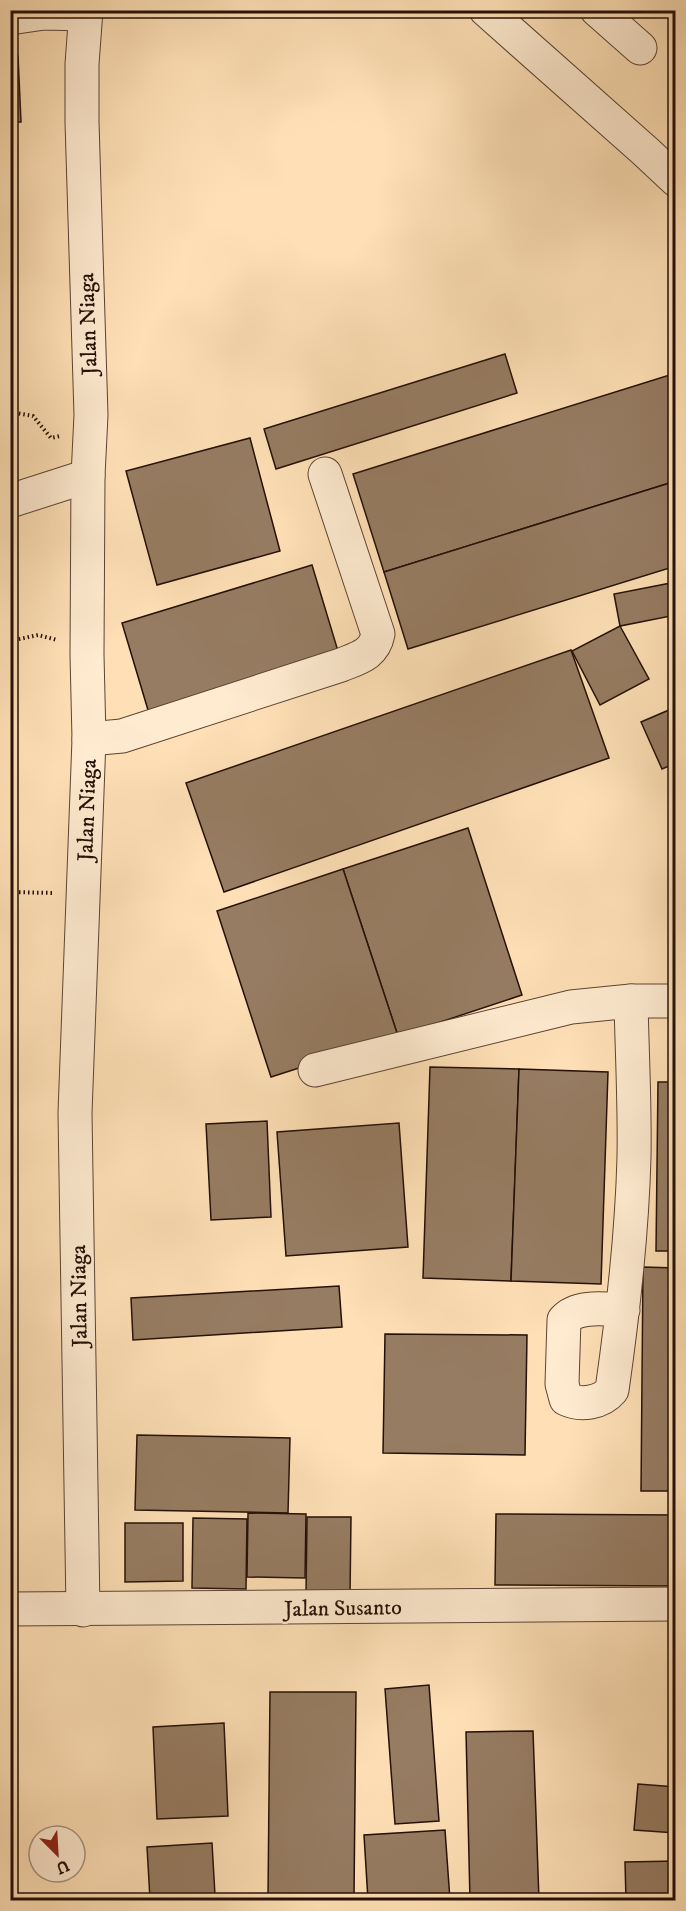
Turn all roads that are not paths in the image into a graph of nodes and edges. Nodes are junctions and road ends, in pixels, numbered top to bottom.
1 (486, 10) edge
2 (597, 10) edge
3 (85, 12) edge
4 (10, 18) edge
5 (640, 48) dead end
6 (675, 180) edge
7 (325, 474) dead end
8 (88, 476) junction
9 (10, 501) edge
10 (89, 739) junction
11 (631, 1001) junction
12 (675, 1001) edge
13 (315, 1070) dead end
14 (623, 1310) dead end
15 (675, 1604) edge
16 (10, 1609) edge
17 (83, 1610) junction

1 - 6 street
2 - 5 street
3 - 4 street
3 - 8 street, Jalan Niaga
7 - 10 street
8 - 9 street
8 - 10 street, Jalan Niaga
10 - 17 street, Jalan Niaga
11 - 12 street
11 - 13 street
11 - 14 street
15 - 17 street, Jalan Susanto
16 - 17 street, Jalan Susanto

